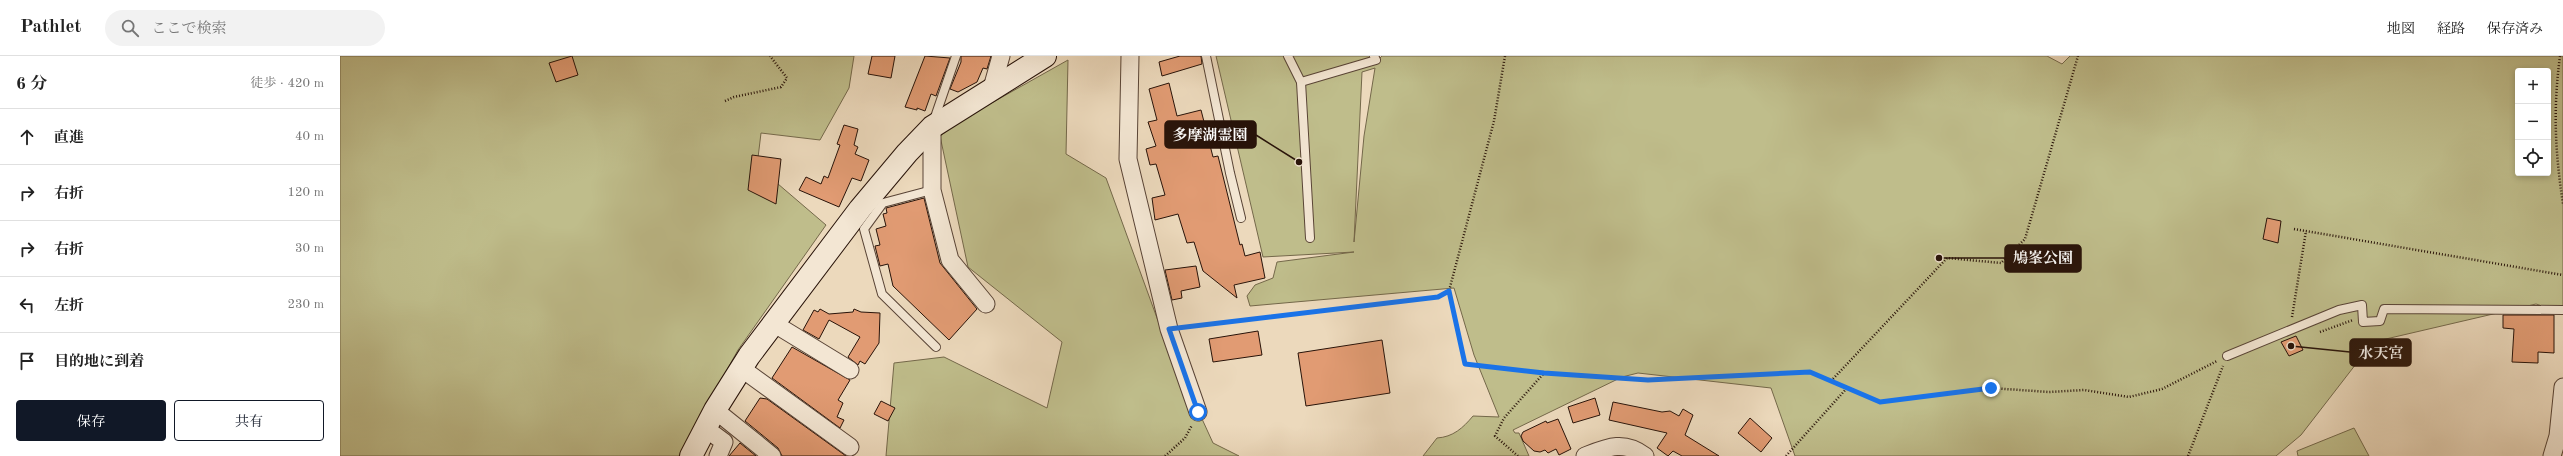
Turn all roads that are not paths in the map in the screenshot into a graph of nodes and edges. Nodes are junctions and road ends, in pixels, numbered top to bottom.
1 (956, 56) edge
2 (1001, 56) edge
3 (1045, 56) edge
4 (1130, 56) edge
5 (1206, 56) edge
6 (1288, 56) edge
7 (1374, 56) edge
8 (1301, 82) junction
9 (992, 88) junction
10 (932, 127) junction
11 (932, 190) junction
12 (1241, 218) dead end
13 (1310, 238) dead end
14 (986, 304) dead end
15 (2563, 310) edge
16 (773, 323) junction
17 (936, 347) dead end
18 (2227, 356) road end
19 (741, 368) junction
20 (850, 370) dead end
21 (2563, 387) edge
22 (715, 410) junction
23 (1198, 412) road end
24 (705, 428) junction
25 (850, 447) dead end
26 (691, 456) edge
27 (718, 456) edge
28 (772, 456) edge
29 (1585, 456) edge
30 (1645, 456) edge
31 (2552, 456) edge

1 - 10 lane
2 - 9 street
3 - 9 street
4 - 23 street
5 - 12 lane
6 - 8 lane
7 - 8 lane
8 - 13 lane
9 - 10 street
10 - 11 street
10 - 16 street
11 - 14 street
11 - 17 lane
15 - 18 lane
16 - 19 street
16 - 20 street
19 - 22 street
19 - 25 street
21 - 31 street
22 - 24 street
22 - 28 street
24 - 26 street
24 - 27 street
29 - 30 street

